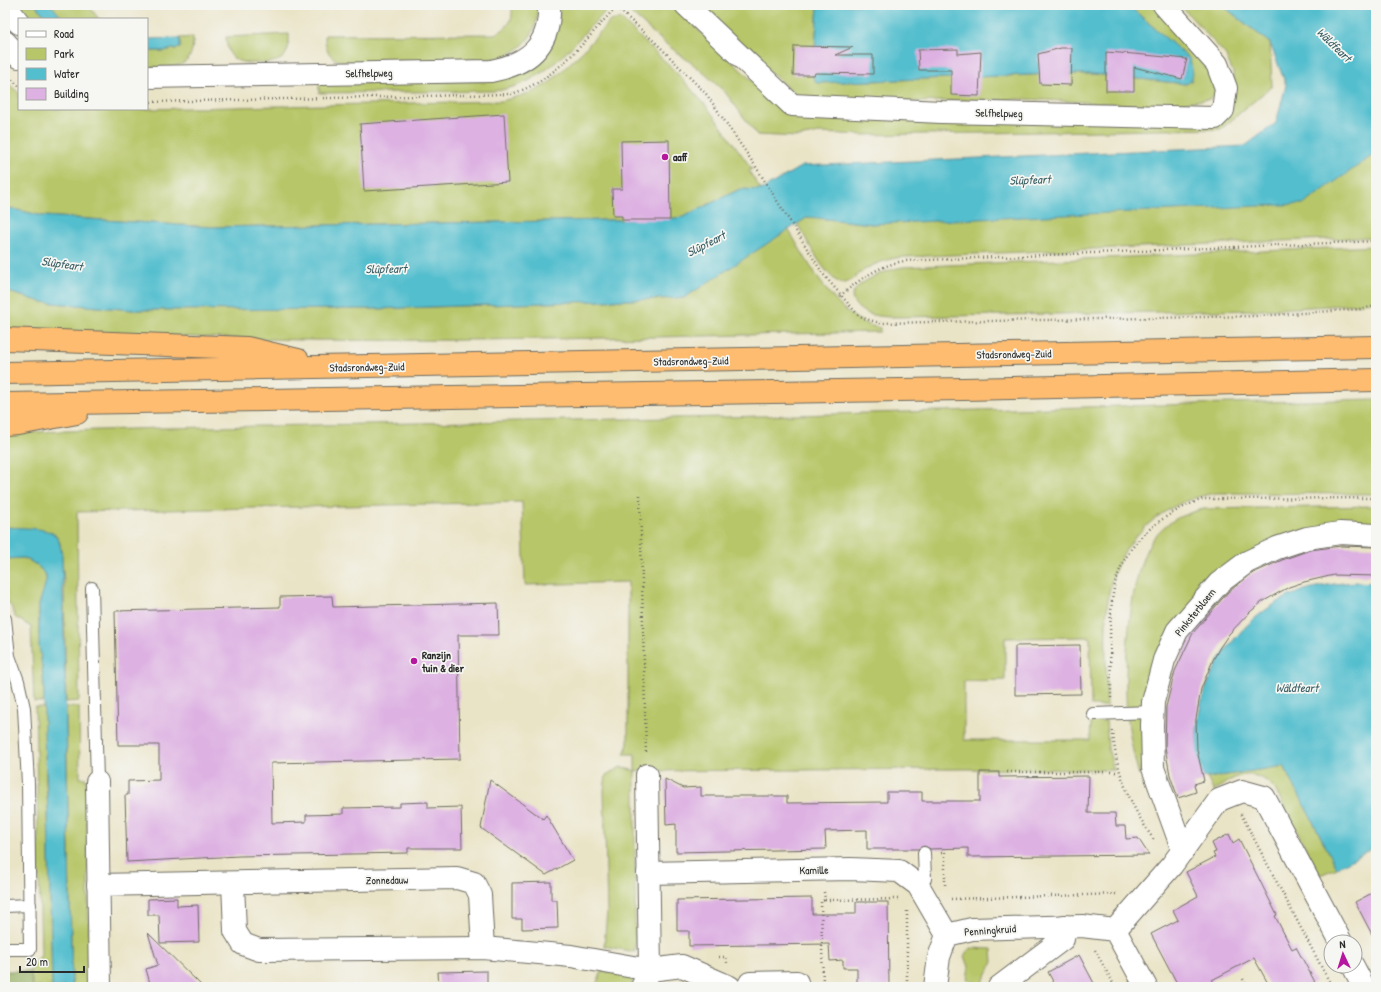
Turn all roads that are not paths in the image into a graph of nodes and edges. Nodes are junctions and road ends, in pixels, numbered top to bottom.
1 (5, 5) edge
2 (549, 5) edge
3 (686, 5) edge
4 (1164, 5) edge
5 (18, 22) edge
6 (5, 42) edge
7 (18, 56) edge
8 (148, 77) edge
9 (5, 339) edge
10 (1376, 347) edge
11 (332, 368) junction
12 (5, 373) edge
13 (1376, 380) edge
14 (137, 401) junction
15 (5, 404) edge
16 (5, 425) edge
17 (1376, 535) edge
18 (92, 588) dead end
19 (5, 619) edge
20 (1153, 712) junction
21 (1093, 714) dead end
22 (647, 776) road end
23 (97, 782) joint
24 (1183, 851) junction
25 (924, 853) dead end
26 (648, 873) junction
27 (233, 883) junction
28 (98, 885) junction
29 (917, 894) junction
30 (5, 906) edge
31 (30, 906) junction
32 (1073, 926) junction
33 (1115, 930) junction
34 (1337, 934) edge
35 (946, 935) junction
36 (483, 948) junction
37 (5, 949) edge
38 (646, 978) edge
39 (100, 987) edge
40 (730, 987) edge
41 (748, 987) edge
42 (798, 987) edge
43 (935, 987) edge
44 (999, 987) edge
45 (1146, 987) edge

1 - 5 street
2 - 8 street, Selfhelpweg
3 - 4 street, Selfhelpweg
6 - 7 street
9 - 11 highway
10 - 11 highway, Stadsrondweg-Zuid
11 - 12 highway, Stadsrondweg-Zuid
13 - 14 highway
14 - 15 highway
14 - 16 highway
17 - 20 street, Pinksterbloem
18 - 23 lane
19 - 31 lane
20 - 21 lane
20 - 24 street, Pinksterbloem
22 - 26 street
23 - 28 street
24 - 33 street
24 - 34 street
25 - 29 lane
26 - 29 street, Kamille
26 - 38 street
27 - 28 street, Zonnedauw
27 - 36 street
27 - 36 street, Zonnedauw
28 - 39 street
29 - 35 street, Kamille
30 - 31 lane
31 - 37 lane
32 - 33 street, Penningkruid
32 - 35 street, Penningkruid
32 - 44 street
33 - 45 street
35 - 43 street
36 - 38 street
38 - 40 street
41 - 42 street

